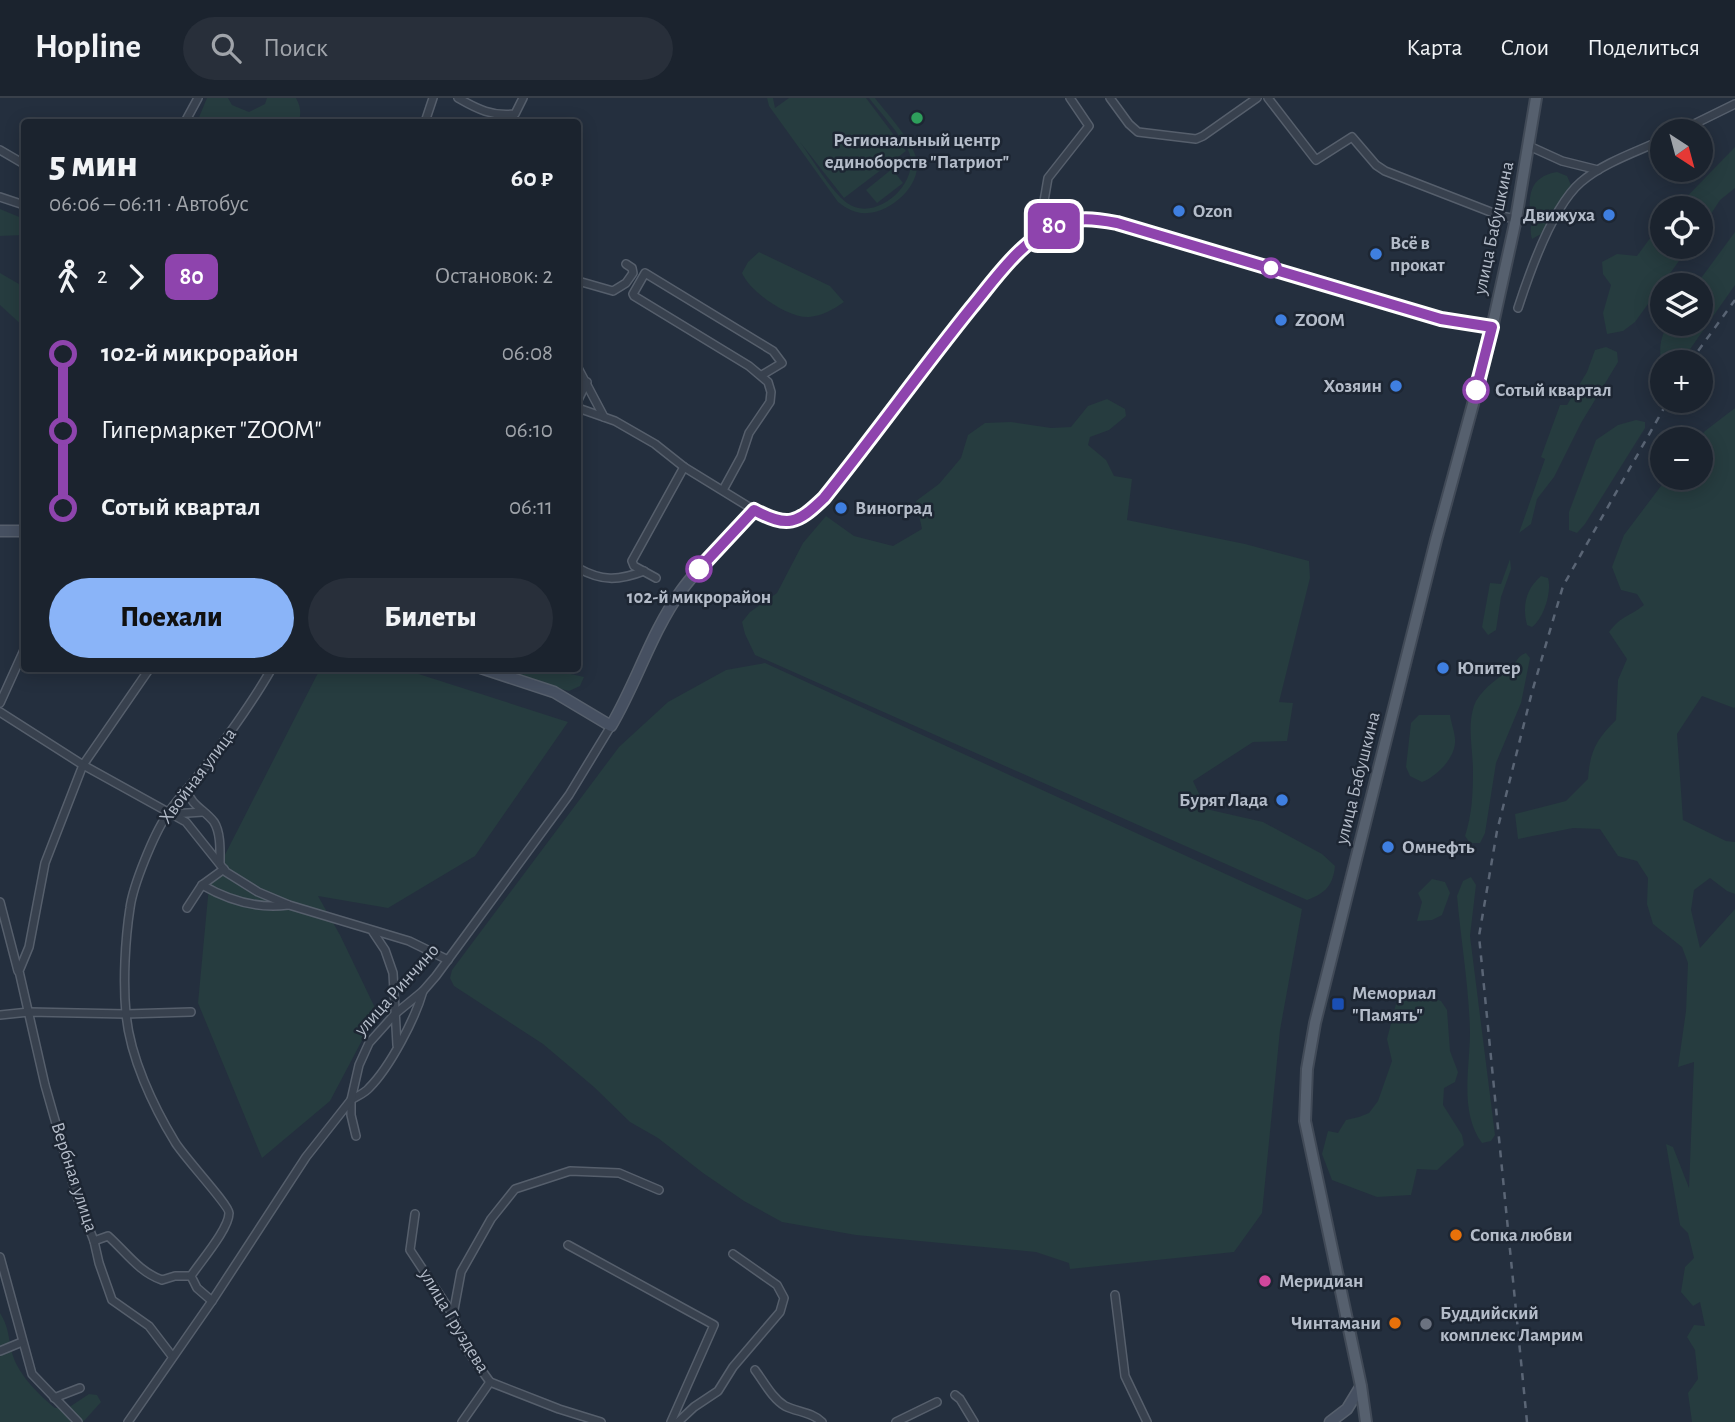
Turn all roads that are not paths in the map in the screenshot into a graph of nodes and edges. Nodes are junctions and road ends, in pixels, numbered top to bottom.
1 (198, 98) edge
2 (433, 98) edge
3 (457, 98) edge
4 (523, 98) edge
5 (1070, 98) edge
6 (1110, 98) edge
7 (1257, 98) edge
8 (1268, 98) edge
9 (1536, 98) edge
10 (1735, 104) edge
11 (515, 114) junction
12 (188, 119) edge
13 (426, 119) edge
14 (512, 119) edge
15 (1704, 119) edge
16 (1650, 145) edge
17 (1529, 146) junction
18 (0, 150) edge
19 (21, 162) edge
20 (1598, 170) junction
21 (0, 197) edge
22 (21, 204) edge
23 (1516, 219) junction
24 (1055, 226) junction
25 (626, 264) dead end
26 (581, 282) edge
27 (1518, 308) dead end
28 (1492, 327) junction
29 (581, 373) edge
30 (762, 375) junction
31 (587, 382) junction
32 (581, 394) edge
33 (581, 409) edge
34 (604, 416) junction
35 (684, 467) junction
36 (723, 490) junction
37 (754, 510) junction
38 (0, 531) edge
39 (21, 531) edge
40 (581, 569) edge
41 (644, 571) junction
42 (656, 578) dead end
43 (21, 657) edge
44 (147, 672) edge
45 (270, 672) edge
46 (493, 672) edge
47 (0, 703) edge
48 (0, 712) edge
49 (611, 726) junction
50 (83, 765) junction
51 (187, 791) junction
52 (175, 806) junction
53 (170, 813) junction
54 (191, 813) junction
55 (203, 813) junction
56 (222, 866) junction
57 (202, 885) junction
58 (0, 902) edge
59 (289, 905) junction
60 (187, 908) dead end
61 (373, 931) junction
62 (448, 960) junction
63 (19, 971) junction
64 (423, 990) junction
65 (29, 1012) junction
66 (191, 1012) dead end
67 (126, 1014) junction
68 (395, 1014) junction
69 (0, 1015) edge
70 (397, 1045) junction
71 (351, 1100) junction
72 (356, 1136) dead end
73 (659, 1190) dead end
74 (415, 1214) dead end
75 (94, 1241) junction
76 (568, 1245) dead end
77 (733, 1254) dead end
78 (0, 1257) edge
79 (191, 1276) junction
80 (0, 1293) edge
81 (9, 1295) junction
82 (1115, 1295) dead end
83 (212, 1301) junction
84 (453, 1315) junction
85 (22, 1342) junction
86 (0, 1351) edge
87 (172, 1356) junction
88 (755, 1370) dead end
89 (490, 1382) junction
90 (1360, 1386) junction
91 (80, 1388) dead end
92 (955, 1395) dead end
93 (54, 1398) junction
94 (937, 1402) dead end
95 (78, 1422) edge
96 (128, 1422) edge
97 (462, 1422) edge
98 (601, 1422) edge
99 (671, 1422) edge
100 (678, 1422) edge
101 (822, 1422) edge
102 (896, 1422) edge
103 (975, 1422) edge
104 (1147, 1422) edge
105 (1330, 1422) edge
106 (1366, 1422) edge

1 - 12 street
2 - 13 street
3 - 11 street
4 - 11 street
5 - 24 street
6 - 7 street
8 - 23 street
9 - 17 main road, улица Бабушкина
10 - 15 street
11 - 14 street
16 - 20 street
17 - 20 street
17 - 23 main road, улица Бабушкина
18 - 19 street
20 - 27 street
21 - 22 street
23 - 28 main road, улица Бабушкина
24 - 28 street
24 - 37 street
25 - 26 street
28 - 90 main road, улица Бабушкина
29 - 31 street
30 - 30 street
30 - 36 street
31 - 32 street
31 - 34 street
33 - 34 street
34 - 35 street
35 - 36 street
35 - 41 street
36 - 37 street
37 - 49 street, улица Ринчино
38 - 39 street
40 - 41 street
41 - 42 street
43 - 47 street
44 - 50 street
45 - 51 street, Хвойная улица
46 - 49 street
48 - 50 street
49 - 62 street, улица Ринчино
50 - 53 street
50 - 63 street
51 - 52 street, Хвойная улица
51 - 55 street
52 - 53 street, Хвойная улица
52 - 54 street
53 - 54 street
53 - 56 street
53 - 67 street, Хвойная улица
54 - 55 street
55 - 56 street
56 - 57 street
56 - 59 street
57 - 59 street
57 - 60 street
58 - 63 street, Вербная улица
59 - 61 street
61 - 62 street
61 - 68 street
62 - 64 street, улица Ринчино
63 - 65 street, Вербная улица
64 - 68 street, улица Ринчино
64 - 70 street
65 - 67 street
65 - 69 street
65 - 75 street, Вербная улица
66 - 67 street
67 - 79 street, Хвойная улица
68 - 70 street
68 - 71 street, улица Ринчино
70 - 71 street
71 - 72 street
71 - 83 street, улица Ринчино
73 - 84 street
74 - 84 street, улица Груздева
75 - 79 street
75 - 87 street, Вербная улица
76 - 99 street
77 - 100 street
78 - 81 street
79 - 83 street
80 - 81 street
81 - 85 street
82 - 104 street
83 - 87 street, улица Ринчино
84 - 89 street, улица Груздева
85 - 86 street
85 - 93 street
87 - 96 street, улица Ринчино
88 - 101 street
89 - 97 street, улица Груздева
89 - 98 street
90 - 105 street
90 - 106 main road, улица Бабушкина
91 - 93 street
92 - 103 street
93 - 95 street
94 - 102 street

